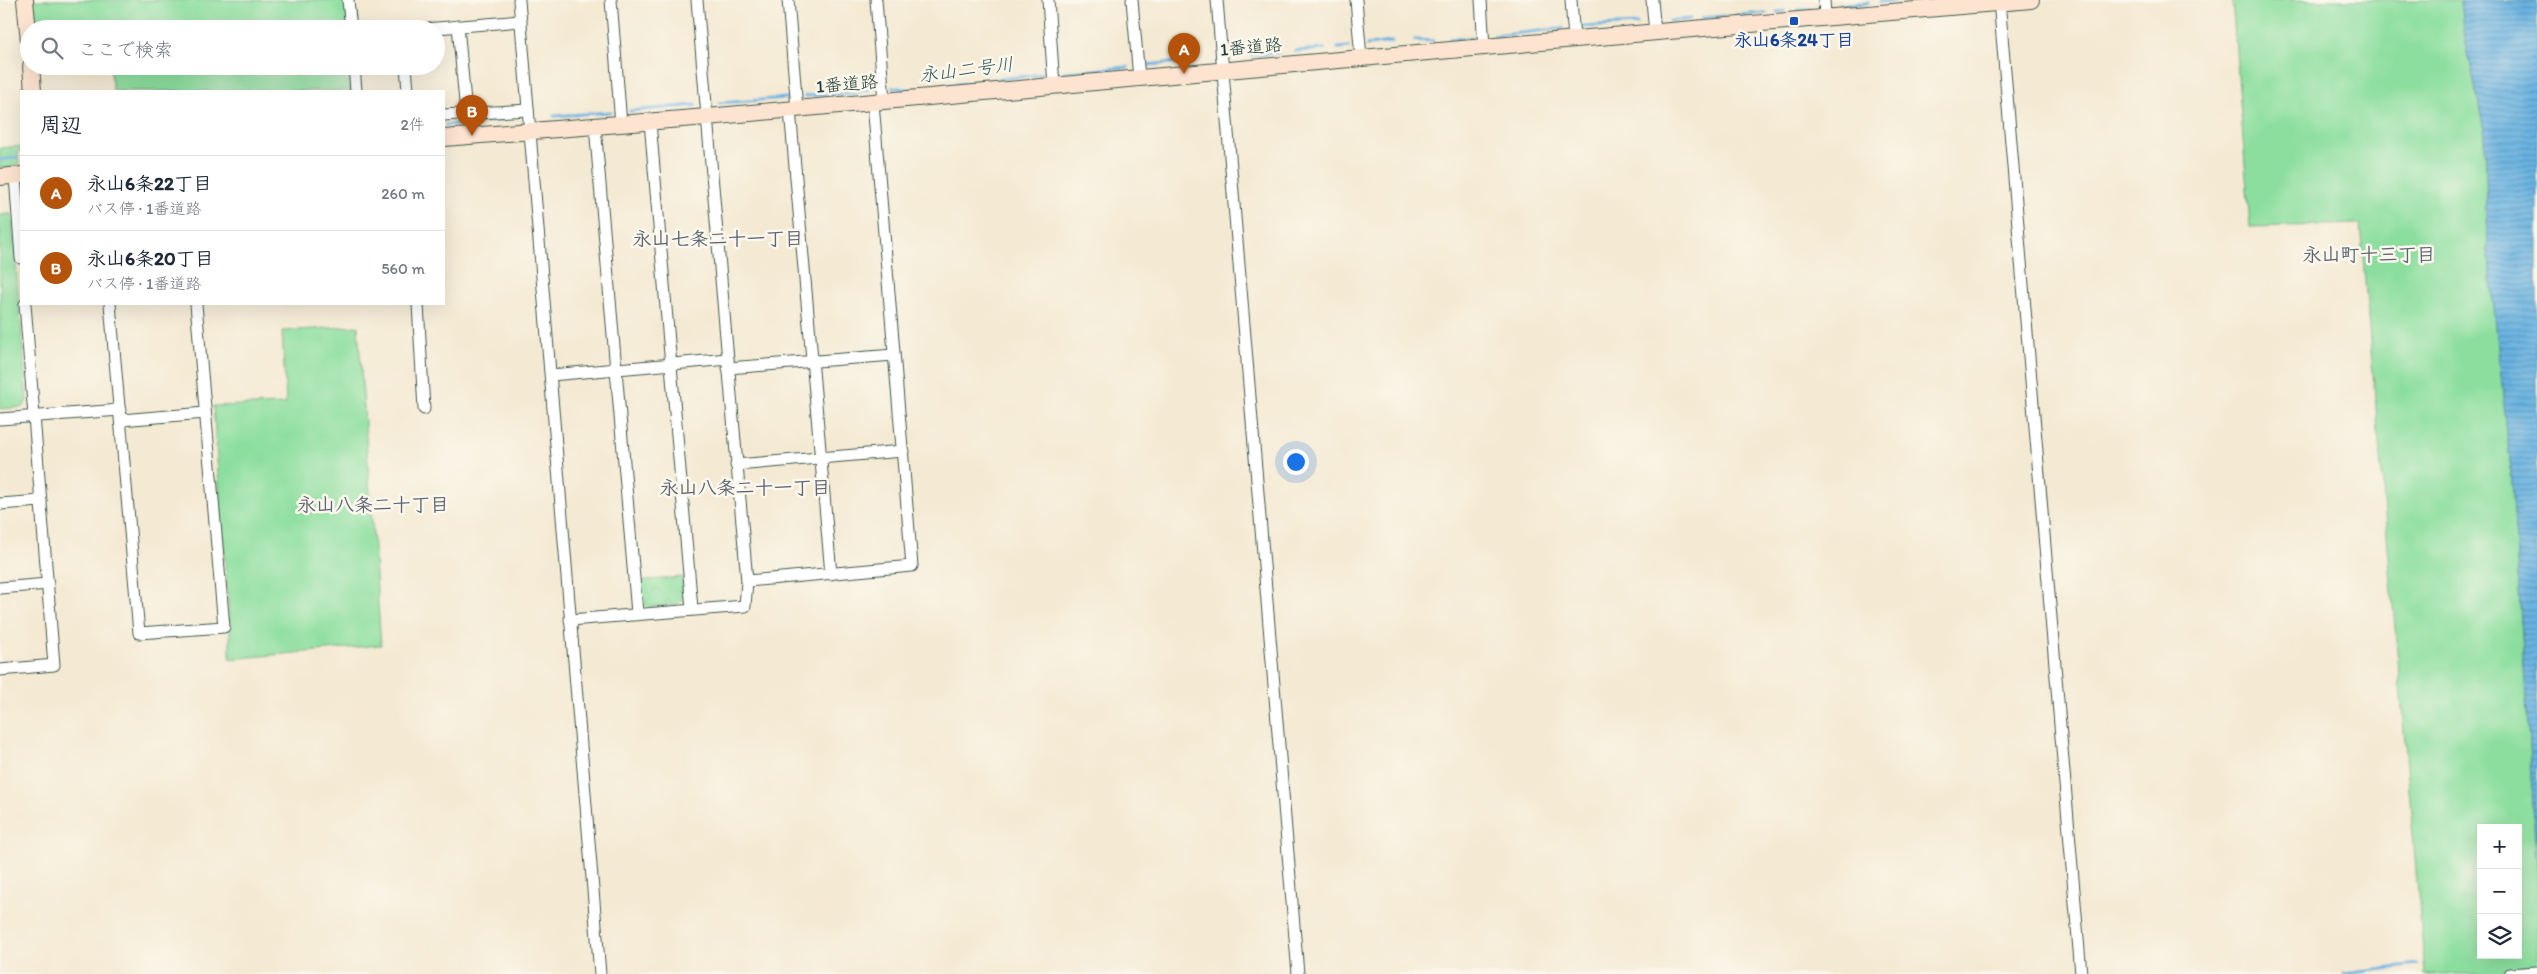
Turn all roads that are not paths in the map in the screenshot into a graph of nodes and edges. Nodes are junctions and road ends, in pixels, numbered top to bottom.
1 (25, 0) edge
2 (348, 0) edge
3 (519, 0) edge
4 (611, 0) edge
5 (697, 0) edge
6 (788, 0) edge
7 (876, 0) edge
8 (1048, 0) edge
9 (1132, 0) edge
10 (1218, 0) edge
11 (1356, 0) edge
12 (1481, 0) edge
13 (1571, 0) edge
14 (1652, 0) edge
15 (1824, 0) edge
16 (2031, 0) edge
17 (1999, 1) edge
18 (1825, 17) junction
19 (27, 20) edge
20 (350, 20) edge
21 (521, 22) junction
22 (458, 26) junction
23 (445, 27) edge
24 (1654, 33) junction
25 (1574, 39) junction
26 (1484, 46) junction
27 (1361, 58) junction
28 (1224, 70) junction
29 (32, 75) edge
30 (355, 75) edge
31 (407, 75) edge
32 (1139, 78) junction
33 (1054, 86) junction
34 (33, 90) edge
35 (356, 90) edge
36 (408, 90) edge
37 (879, 102) junction
38 (794, 109) junction
39 (528, 110) junction
40 (466, 113) junction
41 (445, 115) edge
42 (707, 117) junction
43 (650, 122) junction
44 (621, 124) junction
45 (595, 126) junction
46 (530, 130) junction
47 (445, 138) edge
48 (12, 176) edge
49 (20, 249) edge
50 (25, 305) edge
51 (110, 305) edge
52 (196, 305) edge
53 (418, 305) edge
54 (894, 355) junction
55 (813, 361) junction
56 (671, 364) junction
57 (728, 364) junction
58 (616, 369) junction
59 (551, 374) junction
60 (424, 408) dead end
61 (205, 413) junction
62 (120, 415) junction
63 (34, 416) junction
64 (0, 419) edge
65 (903, 451) junction
66 (821, 458) junction
67 (736, 465) junction
68 (40, 501) junction
69 (0, 504) edge
70 (831, 574) junction
71 (747, 581) junction
72 (48, 584) junction
73 (0, 588) edge
74 (692, 609) junction
75 (637, 613) junction
76 (570, 620) junction
77 (0, 670) edge
78 (2537, 972) edge
79 (600, 974) edge
80 (1298, 974) edge
81 (2081, 974) edge
82 (2510, 974) edge

1 - 19 street
2 - 20 street
3 - 21 street
4 - 44 street
5 - 42 street
6 - 38 street
7 - 37 street
8 - 33 street
9 - 32 street
10 - 28 street
11 - 27 street
12 - 26 street
13 - 25 street
14 - 24 street
15 - 18 street
16 - 17 street, 1番道路
17 - 18 street, 1番道路
17 - 81 street
18 - 24 street, 1番道路
21 - 22 street
21 - 39 street
22 - 23 street
22 - 40 street
24 - 25 street, 1番道路
25 - 26 street, 1番道路
26 - 27 street, 1番道路
27 - 28 street, 1番道路
28 - 32 street, 1番道路
28 - 80 street
29 - 34 street
30 - 35 street
31 - 36 street
32 - 33 street, 1番道路
33 - 37 street, 1番道路
37 - 38 street, 1番道路
37 - 54 street
38 - 42 street, 1番道路
38 - 55 street
39 - 40 street
39 - 46 street
40 - 41 street
42 - 43 street, 1番道路
42 - 57 street
43 - 44 street, 1番道路
43 - 56 street
44 - 45 street, 1番道路
45 - 46 street, 1番道路
45 - 58 street
46 - 47 street, 1番道路
46 - 59 street
48 - 49 street
50 - 63 street
51 - 62 street
52 - 61 street
53 - 60 street
54 - 55 street
54 - 65 street
55 - 57 street
55 - 66 street
56 - 57 street
56 - 58 street
56 - 74 street
57 - 67 street
58 - 59 street
58 - 75 street
59 - 76 street
61 - 62 street
61 - 62 street
62 - 63 street
63 - 64 street
63 - 68 street
65 - 66 street
65 - 70 street
66 - 67 street
66 - 70 street
67 - 71 street
68 - 69 street
68 - 72 street
70 - 71 street
71 - 74 street
72 - 73 street
72 - 77 street
74 - 75 street
75 - 76 street
76 - 79 street
78 - 82 street

